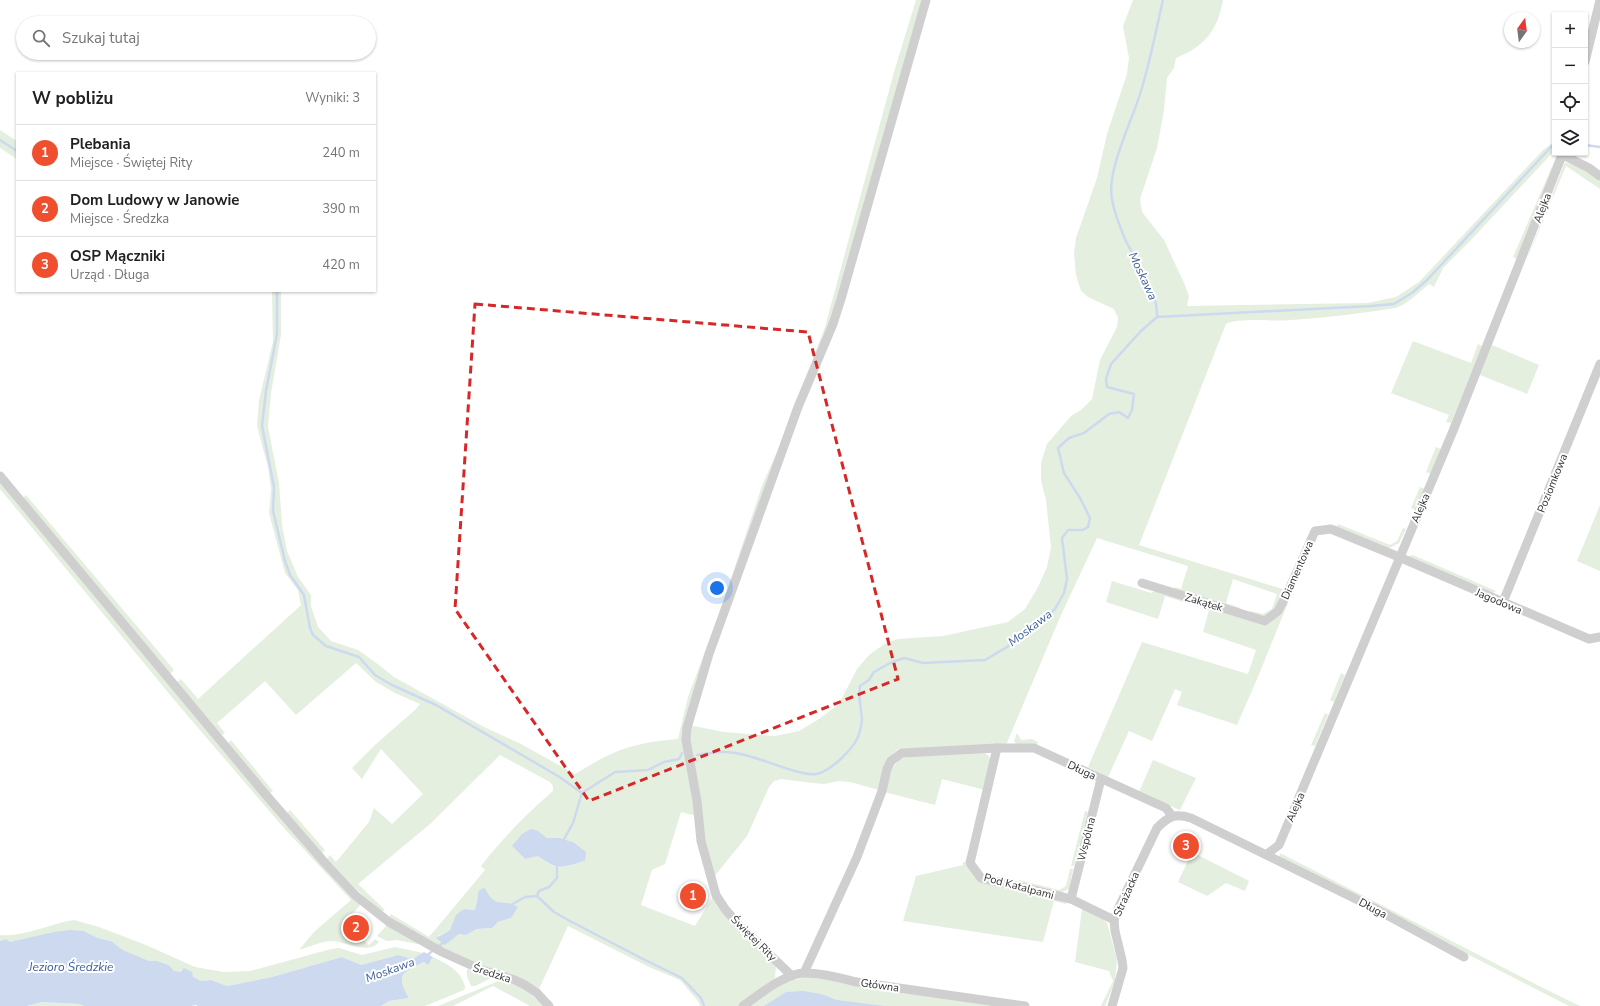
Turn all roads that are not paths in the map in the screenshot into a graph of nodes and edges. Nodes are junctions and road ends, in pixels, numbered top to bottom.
1 (926, 0) edge
2 (1600, 0) edge
3 (1588, 50) edge
4 (1562, 156) edge
5 (1567, 156) edge
6 (1600, 176) edge
7 (1600, 364) edge
8 (0, 476) edge
9 (1399, 557) junction
10 (1142, 583) dead end
11 (1503, 602) junction
12 (1265, 620) joint
13 (1600, 637) edge
14 (997, 748) junction
15 (1101, 780) junction
16 (1172, 816) junction
17 (1267, 854) junction
18 (1071, 899) junction
19 (1114, 920) junction
20 (1464, 958) dead end
21 (804, 973) junction
22 (792, 976) junction
23 (549, 1006) edge
24 (743, 1006) edge
25 (1025, 1006) edge
26 (1112, 1006) edge

1 - 22 street, Świętej Rity
2 - 3 street
4 - 9 street, Alejka
5 - 6 street
7 - 11 street, Poziomkowa
8 - 23 street, Średzka
9 - 11 street, Jagodowa
9 - 12 street, Diamentowa
9 - 17 street, Alejka
10 - 12 street, Zakątek
11 - 13 street, Jagodowa
14 - 15 street, Długa
14 - 18 street, Pod Katalpami
14 - 21 street, Długa
15 - 16 street, Długa
15 - 18 street, Wspólna
16 - 17 street, Długa
16 - 19 street, Strażacka
17 - 20 street, Długa
18 - 19 street, Pod Katalpami
19 - 26 street, Strażacka
21 - 22 street, Główna
21 - 25 street, Główna
22 - 24 street, Główna

